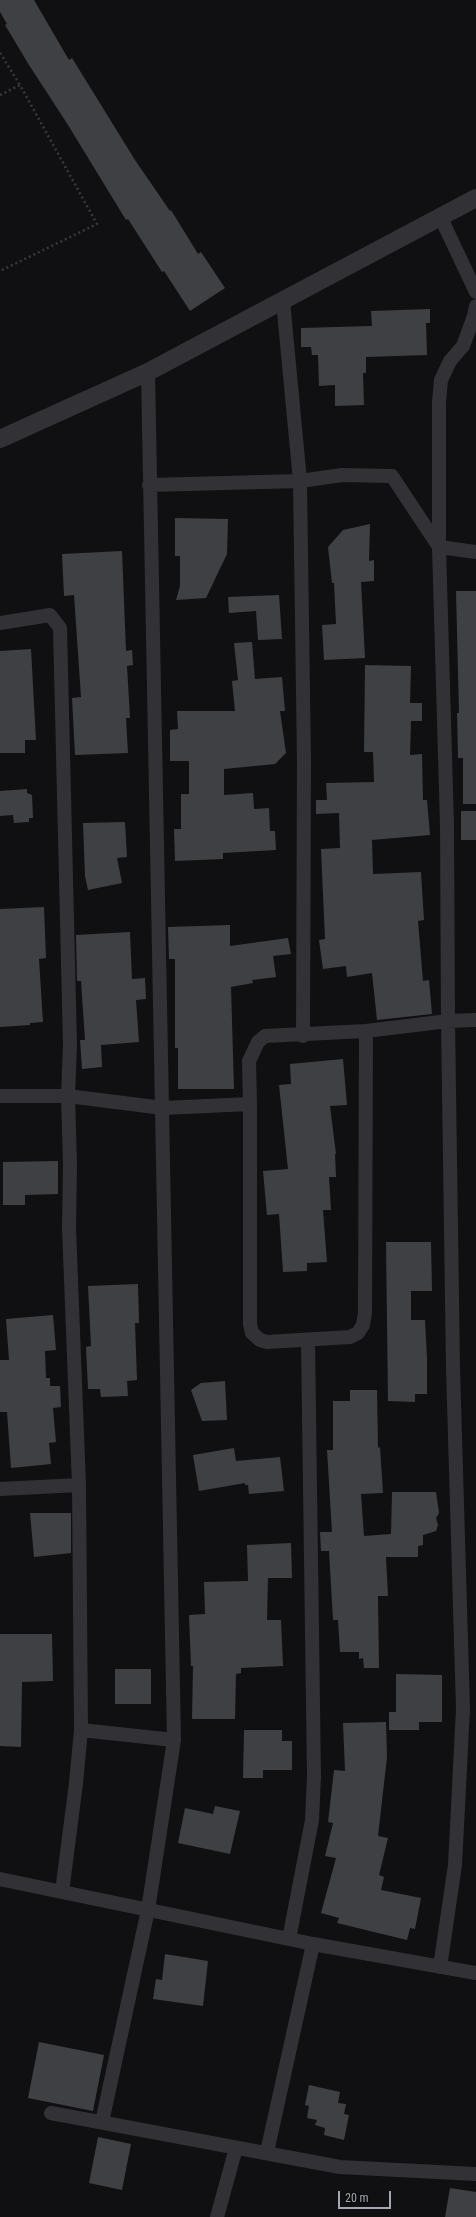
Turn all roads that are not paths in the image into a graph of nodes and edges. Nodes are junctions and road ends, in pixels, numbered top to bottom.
1 (476, 198) edge
2 (440, 216) junction
3 (476, 292) edge
4 (283, 301) junction
5 (476, 306) edge
6 (148, 372) junction
7 (0, 439) edge
8 (300, 481) junction
9 (149, 485) junction
10 (439, 547) junction
11 (476, 552) edge
12 (0, 623) edge
13 (476, 1020) edge
14 (448, 1021) junction
15 (366, 1032) junction
16 (303, 1036) junction
17 (0, 1096) edge
18 (68, 1096) junction
19 (250, 1104) junction
20 (163, 1108) junction
21 (308, 1341) junction
22 (79, 1485) junction
23 (0, 1489) edge
24 (81, 1730) junction
25 (174, 1740) junction
26 (0, 1879) edge
27 (62, 1892) junction
28 (148, 1910) junction
29 (289, 1939) junction
30 (313, 1944) junction
31 (440, 1967) junction
32 (476, 1974) edge
33 (51, 2113) dead end
34 (102, 2122) junction
35 (236, 2148) junction
36 (267, 2152) junction
37 (476, 2174) edge
38 (217, 2217) edge

1 - 2 street
2 - 3 street
2 - 4 street
4 - 6 street
4 - 8 street
5 - 10 street
6 - 7 street
6 - 9 street
8 - 9 street
8 - 10 street
8 - 16 street
9 - 20 street
10 - 11 street
10 - 14 street
12 - 18 street
13 - 14 street
14 - 15 street
14 - 31 street
15 - 16 street
15 - 21 street
16 - 19 street
17 - 18 street
18 - 20 street
18 - 22 street
19 - 20 street
19 - 21 street
20 - 25 street
21 - 29 street
22 - 23 street
22 - 24 street
24 - 25 street
24 - 27 street
25 - 28 street
26 - 27 street
27 - 28 street
28 - 29 street
28 - 34 street
29 - 30 street
30 - 31 street
30 - 36 street
31 - 32 street
33 - 34 street
34 - 35 street
35 - 36 street
35 - 38 street
36 - 37 street

